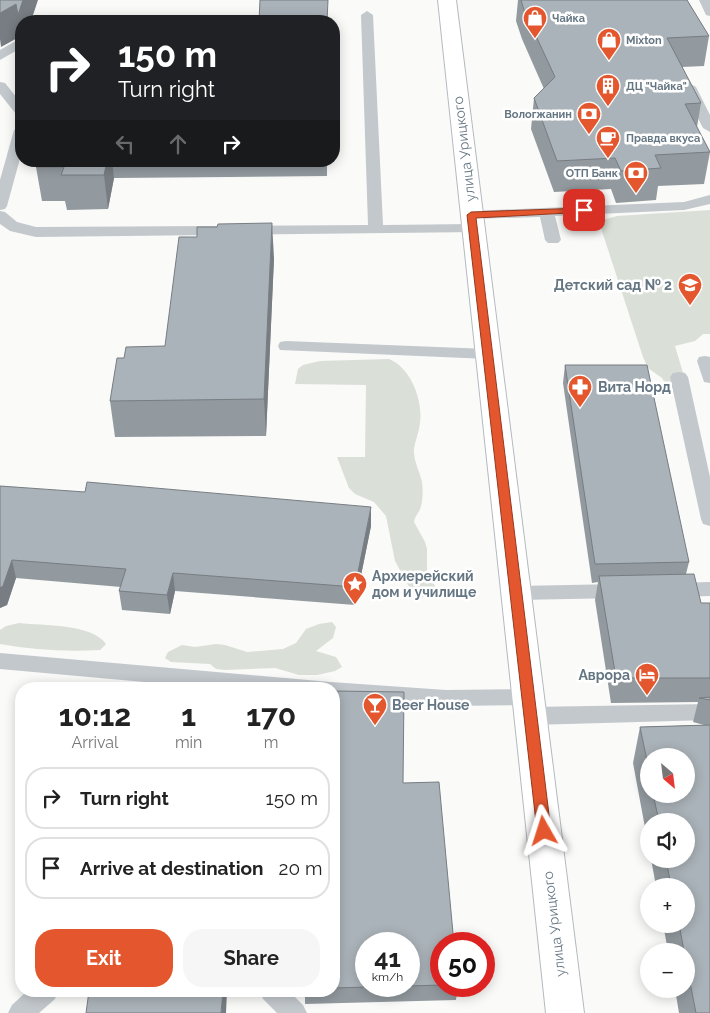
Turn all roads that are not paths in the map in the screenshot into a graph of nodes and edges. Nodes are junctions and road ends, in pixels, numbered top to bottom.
1 (447, 0) edge
2 (705, 0) edge
3 (710, 12) edge
4 (367, 15) dead end
5 (15, 46) edge
6 (0, 56) edge
7 (0, 61) edge
8 (14, 61) dead end
9 (682, 74) edge
10 (0, 86) edge
11 (15, 104) edge
12 (708, 134) edge
13 (15, 152) edge
14 (710, 199) edge
15 (0, 206) edge
16 (547, 212) junction
17 (0, 215) edge
18 (472, 222) junction
19 (376, 230) junction
20 (553, 240) dead end
21 (286, 346) dead end
22 (488, 354) junction
23 (704, 360) dead end
24 (679, 377) dead end
25 (710, 378) edge
26 (710, 519) edge
27 (710, 590) edge
28 (517, 593) junction
29 (0, 661) edge
30 (158, 682) edge
31 (340, 689) edge
32 (530, 706) junction
33 (710, 712) edge
34 (39, 997) edge
35 (278, 997) edge
36 (21, 1013) edge
37 (294, 1013) edge
38 (565, 1013) edge

1 - 18 main road, улица Урицкого
2 - 3 lane
4 - 19 lane
5 - 6 lane
7 - 8 lane
9 - 12 lane
10 - 11 lane
13 - 15 lane
14 - 16 lane
16 - 18 lane
16 - 20 lane
17 - 19 lane
18 - 19 lane
18 - 22 main road, улица Урицкого
21 - 22 lane
22 - 28 main road, улица Урицкого
23 - 25 lane
24 - 26 lane
27 - 28 lane
28 - 32 main road, улица Урицкого
29 - 30 lane
31 - 32 lane
32 - 33 lane
32 - 38 main road, улица Урицкого
34 - 36 lane
35 - 37 lane

